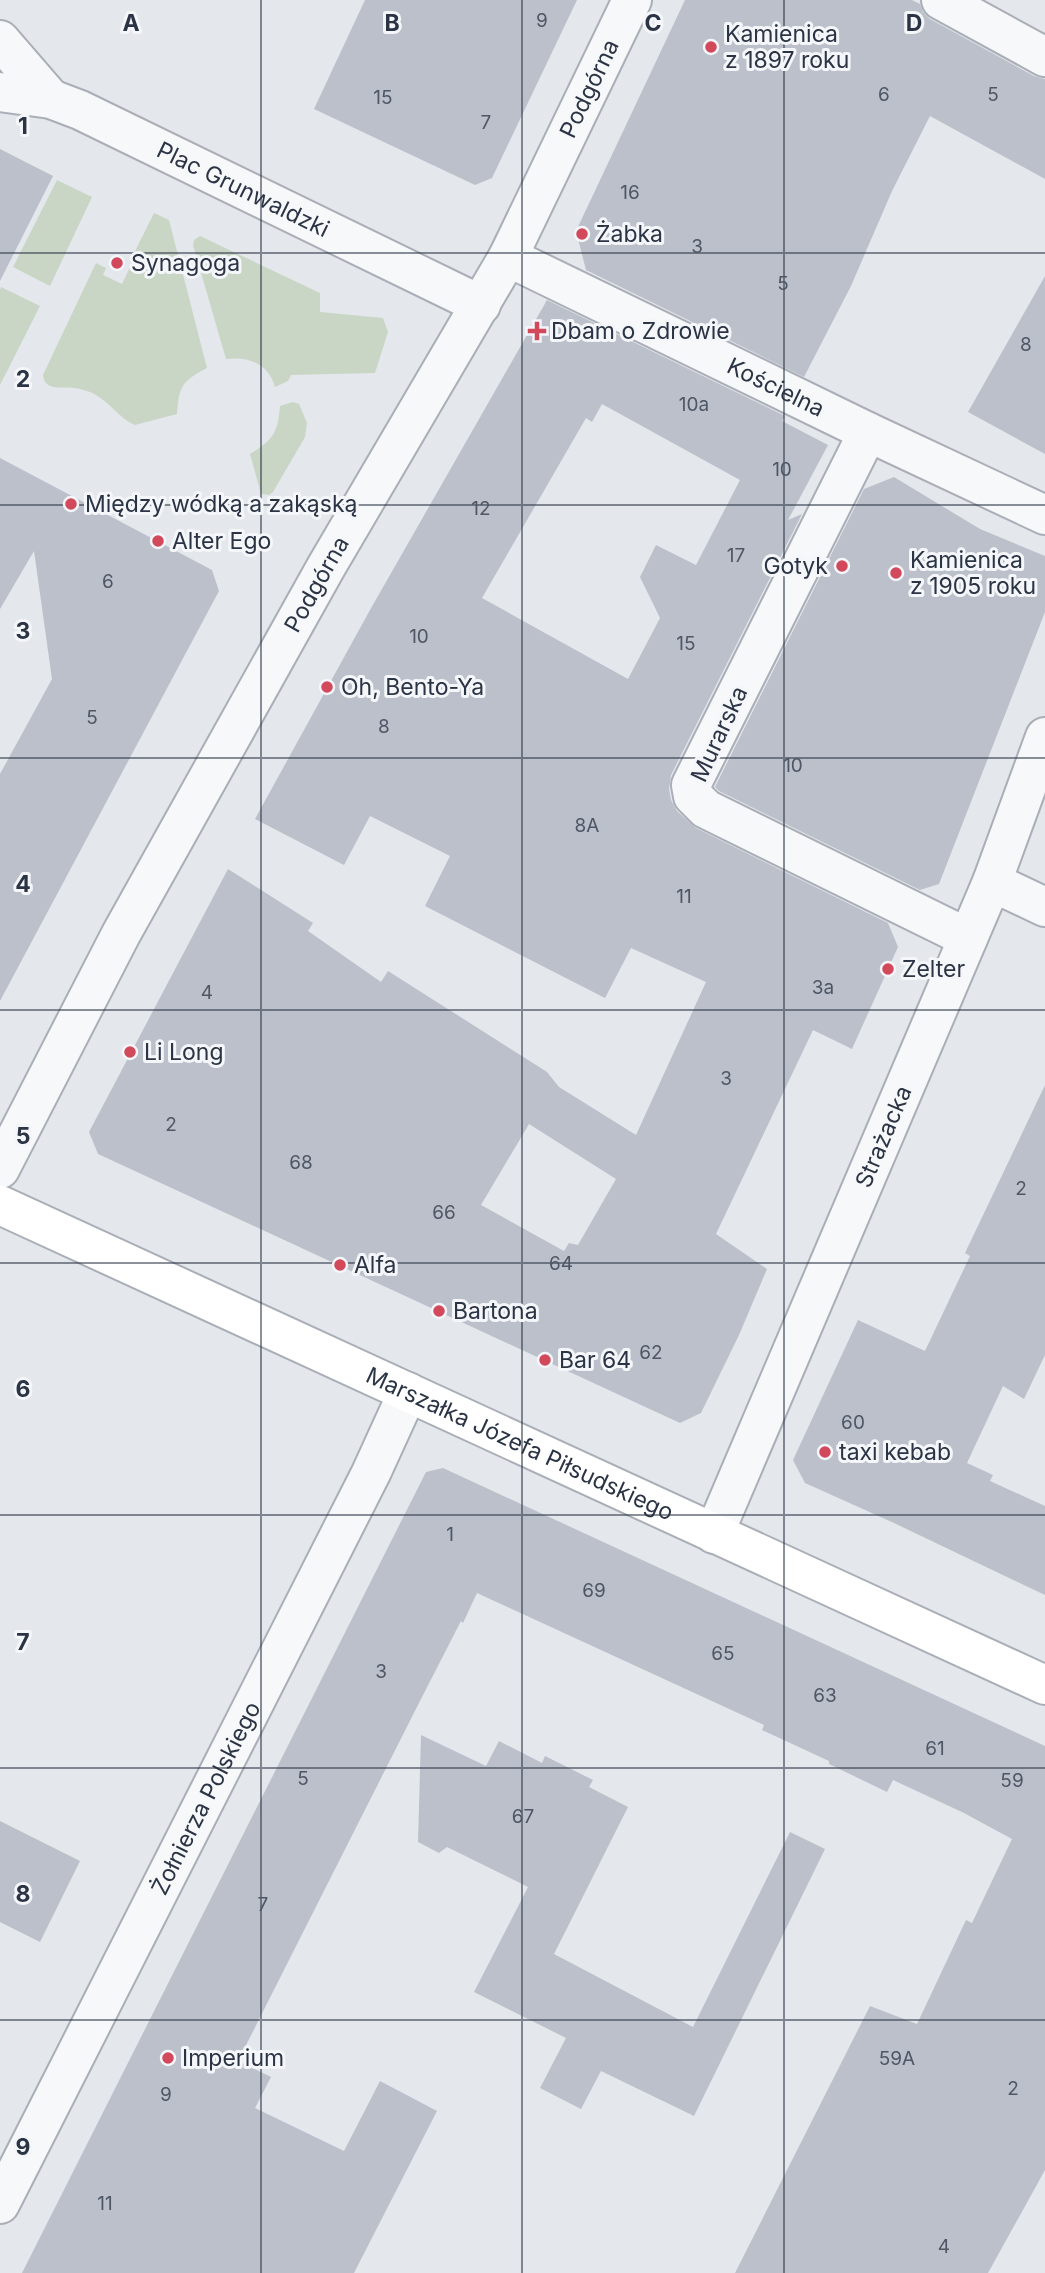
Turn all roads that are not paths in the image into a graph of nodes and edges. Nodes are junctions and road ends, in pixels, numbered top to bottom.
1 (632, 0) edge
2 (941, 0) edge
3 (0, 40) edge
4 (1045, 57) edge
5 (0, 92) edge
6 (51, 99) junction
7 (508, 257) junction
8 (481, 305) junction
9 (868, 432) junction
10 (1045, 515) edge
11 (1045, 737) edge
12 (992, 882) junction
13 (1045, 907) edge
14 (968, 938) junction
15 (0, 1169) edge
16 (0, 1205) edge
17 (408, 1392) junction
18 (714, 1534) junction
19 (1042, 1684) edge
20 (0, 2204) edge

1 - 7 street, Podgórna
2 - 4 street
3 - 6 street
5 - 6 street, Plac Grunwaldzki
6 - 8 street, Plac Grunwaldzki
7 - 8 street, Podgórna
7 - 9 street, Kościelna
8 - 15 street, Podgórna
9 - 10 street, Kościelna
9 - 14 street, Murarska
11 - 12 street, Strażacka
12 - 13 street
12 - 14 street, Strażacka
14 - 18 street, Strażacka
16 - 17 main road, Marszałka Józefa Piłsudskiego
17 - 18 main road, Marszałka Józefa Piłsudskiego
17 - 20 street, Żołnierza Polskiego
18 - 19 main road, Marszałka Józefa Piłsudskiego

